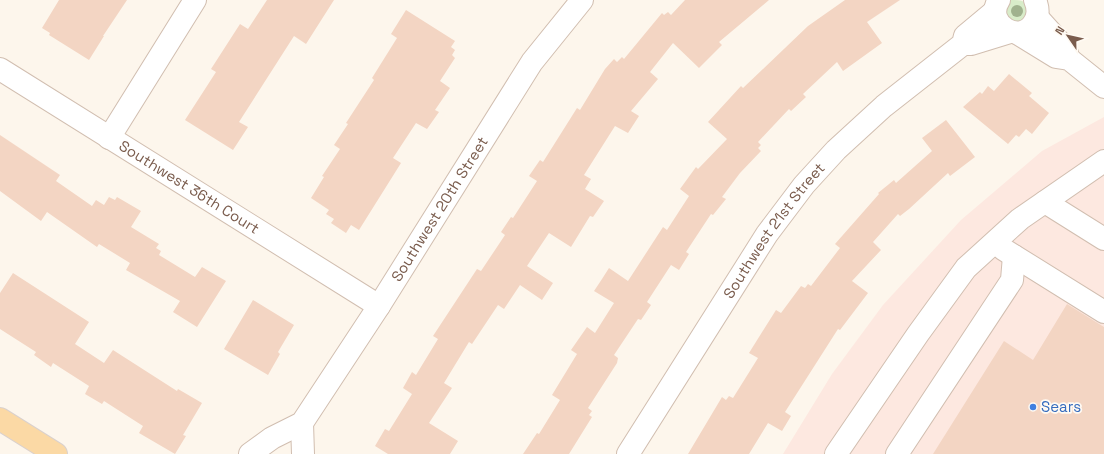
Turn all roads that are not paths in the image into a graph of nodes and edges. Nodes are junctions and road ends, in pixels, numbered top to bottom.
1 (196, 0) edge
2 (582, 0) edge
3 (995, 5) edge
4 (1040, 7) edge
5 (1014, 33) junction
6 (962, 44) junction
7 (1068, 59) junction
8 (0, 69) edge
9 (1104, 87) edge
10 (109, 138) junction
11 (1103, 163) edge
12 (1045, 202) junction
13 (1104, 239) edge
14 (993, 243) junction
15 (1014, 256) junction
16 (379, 306) junction
17 (1104, 312) edge
18 (0, 419) edge
19 (302, 423) junction
20 (56, 454) edge
21 (250, 454) edge
22 (303, 454) edge
23 (628, 454) edge
24 (836, 454) edge
25 (897, 454) edge

1 - 10 street
2 - 16 street, Southwest 20th Street
3 - 5 street
3 - 6 street, Southwest 21st Street
4 - 5 street, Southwest 21st Street
4 - 7 street
5 - 6 street, Southwest 21st Street
5 - 7 street
6 - 23 street, Southwest 21st Street
7 - 9 street
8 - 10 street, Southwest 36th Court
10 - 16 street, Southwest 36th Court
11 - 12 street
12 - 13 street
12 - 14 street
14 - 15 street
14 - 24 street
15 - 17 street
15 - 25 street
16 - 19 street, Southwest 20th Street
18 - 20 main road
19 - 21 street
19 - 22 street

